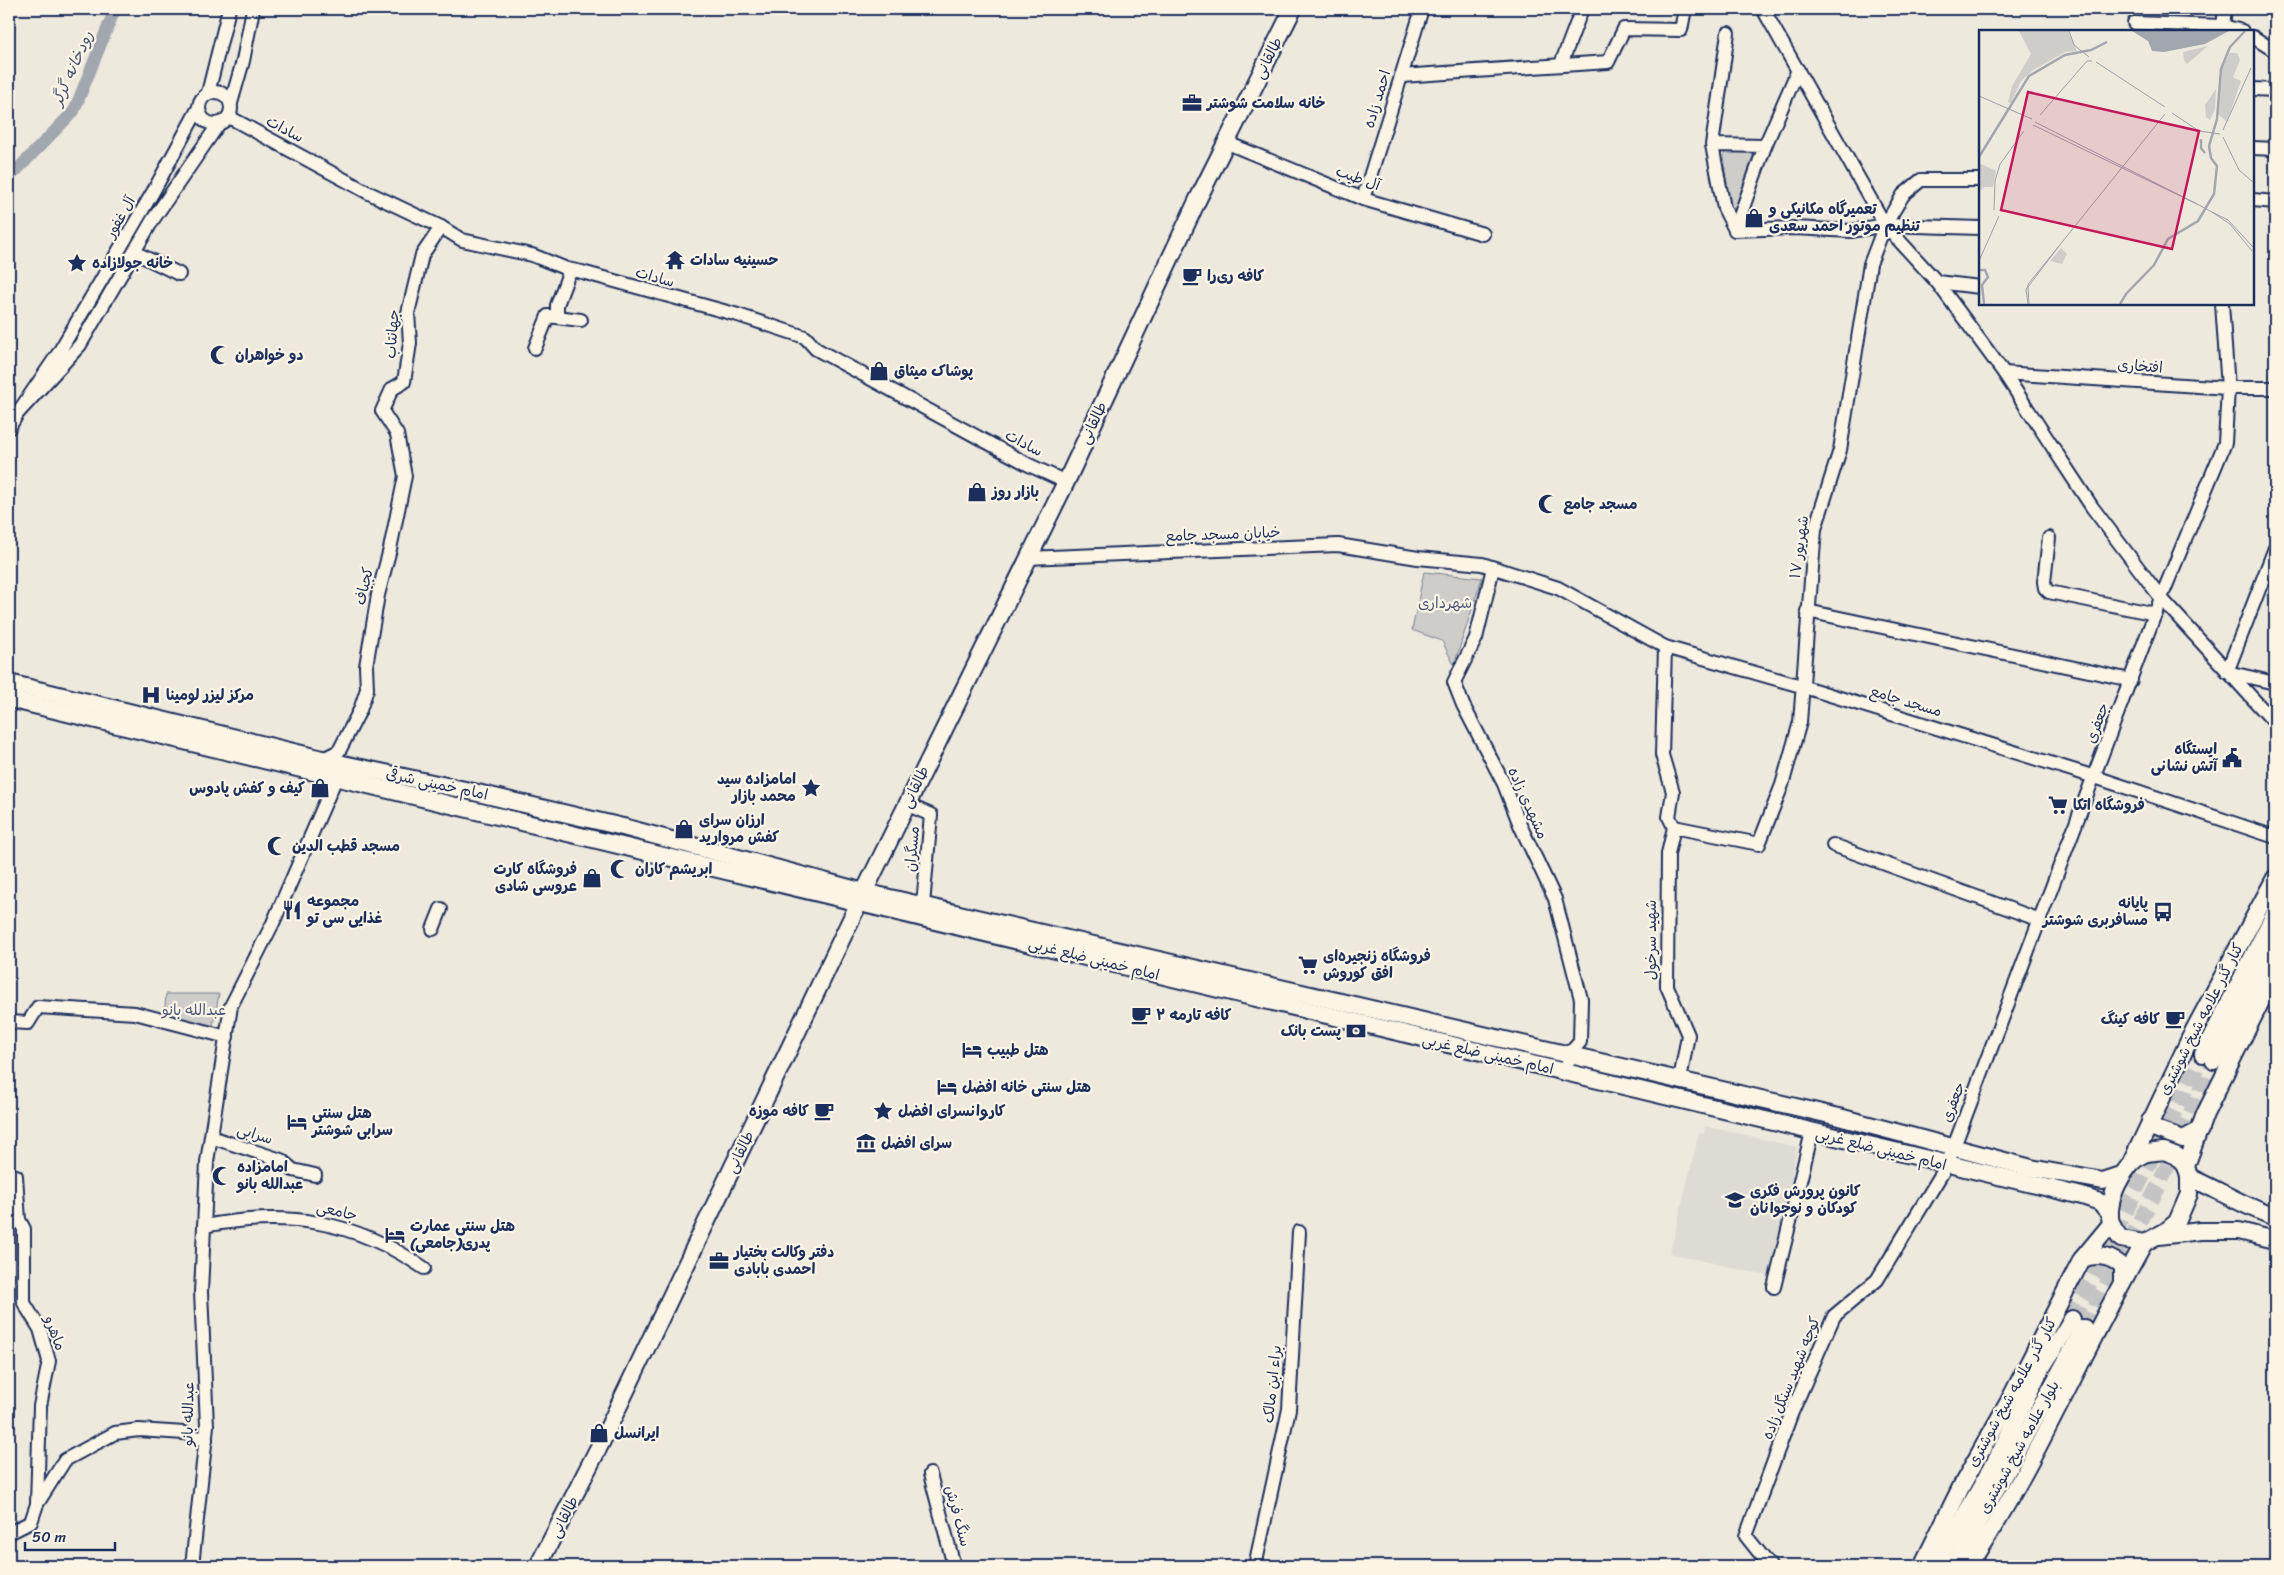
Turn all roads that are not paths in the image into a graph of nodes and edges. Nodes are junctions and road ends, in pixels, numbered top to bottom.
1 (230, 9) edge
2 (253, 9) edge
3 (1293, 9) edge
4 (1422, 9) edge
5 (1582, 9) edge
6 (1685, 9) edge
7 (1763, 9) edge
8 (2225, 9) edge
9 (2134, 23) dead end
10 (2223, 26) junction
11 (2238, 30) edge
12 (1728, 33) dead end
13 (2254, 38) edge
14 (2275, 51) edge
15 (1561, 64) junction
16 (1798, 70) junction
17 (1401, 76) junction
18 (2254, 89) edge
19 (2275, 90) edge
20 (208, 93) junction
21 (231, 103) junction
22 (198, 109) junction
23 (229, 117) junction
24 (218, 125) junction
25 (1226, 142) junction
26 (1712, 145) junction
27 (1764, 146) junction
28 (2254, 148) edge
29 (2275, 149) edge
30 (1979, 180) edge
31 (1363, 199) junction
32 (2254, 200) edge
33 (2275, 202) edge
34 (1885, 224) junction
35 (441, 226) junction
36 (1979, 228) edge
37 (1735, 230) junction
38 (1483, 234) dead end
39 (134, 252) junction
40 (570, 270) junction
41 (179, 274) dead end
42 (1937, 282) junction
43 (1979, 288) edge
44 (2222, 305) edge
45 (557, 317) junction
46 (581, 320) dead end
47 (534, 348) dead end
48 (2004, 373) junction
49 (2228, 388) junction
50 (2275, 388) edge
51 (382, 411) joint
52 (17, 414) junction
53 (9, 428) edge
54 (1066, 482) junction
55 (2050, 538) dead end
56 (2275, 548) edge
57 (1027, 558) junction
58 (1418, 558) joint
59 (1493, 568) junction
60 (2161, 598) junction
61 (1807, 611) junction
62 (2156, 614) junction
63 (1665, 647) junction
64 (2227, 672) junction
65 (2131, 680) junction
66 (2275, 683) edge
67 (10, 685) edge
68 (1801, 686) junction
69 (2275, 722) edge
70 (323, 760) junction
71 (340, 771) junction
72 (2095, 777) junction
73 (913, 807) dead end
74 (1674, 827) junction
75 (2275, 837) edge
76 (1833, 845) dead end
77 (2275, 878) edge
78 (862, 897) junction
79 (923, 905) junction
80 (441, 909) dead end
81 (2275, 913) edge
82 (2040, 920) junction
83 (433, 929) dead end
84 (2275, 941) edge
85 (2275, 973) edge
86 (9, 1022) edge
87 (226, 1037) junction
88 (1569, 1054) junction
89 (1565, 1073) junction
90 (1680, 1080) junction
91 (2150, 1121) junction
92 (2200, 1130) junction
93 (1812, 1132) junction
94 (211, 1137) junction
95 (1954, 1147) junction
96 (1947, 1165) junction
97 (2126, 1169) junction
98 (2188, 1172) junction
99 (12, 1175) edge
100 (316, 1175) dead end
101 (2088, 1179) junction
102 (2082, 1196) junction
103 (2275, 1217) edge
104 (2111, 1219) junction
105 (204, 1226) junction
106 (1299, 1232) dead end
107 (2150, 1240) junction
108 (2275, 1240) edge
109 (2082, 1259) junction
110 (424, 1268) dead end
111 (2122, 1282) junction
112 (1774, 1287) dead end
113 (206, 1440) junction
114 (930, 1474) dead end
115 (37, 1504) junction
116 (9, 1533) edge
117 (192, 1566) edge
118 (538, 1566) edge
119 (954, 1566) edge
120 (1255, 1566) edge
121 (1770, 1566) edge
122 (1922, 1566) edge
123 (1936, 1566) edge
124 (1954, 1566) edge
125 (1969, 1566) edge

1 - 20 street
2 - 21 street
3 - 25 main road, طالقانی
4 - 17 street, احمد زاده
5 - 15 street
6 - 15 street
7 - 16 street
8 - 10 street
9 - 10 street
10 - 11 street
12 - 26 street
13 - 14 street
15 - 17 street
16 - 27 street
16 - 34 street
17 - 31 street, احمد زاده
18 - 19 street
20 - 21 street
20 - 22 street
21 - 23 street
22 - 24 street
22 - 52 street, آل غفور
23 - 24 street
23 - 35 street, سادات
24 - 39 street, آل غفور
25 - 31 street, آل طیب
25 - 54 main road, طالقانی
26 - 27 street
26 - 37 street
27 - 37 street
28 - 29 street
30 - 34 street, ۱۷ شهریور
31 - 38 street, آل طیب
32 - 33 street
34 - 36 street
34 - 37 street
34 - 42 street
34 - 61 street, ۱۷ شهریور
35 - 40 street, سادات
35 - 51 street, جهانتاب
39 - 41 street
39 - 52 street, آل غفور
40 - 45 street
40 - 54 street, سادات
42 - 43 street
42 - 48 street
44 - 49 street, جعفری
45 - 46 street
45 - 47 street
48 - 49 street, افتخاری
48 - 60 street
49 - 50 street, افتخاری
49 - 60 street, جعفری
51 - 70 street, کجباف
52 - 53 street, آل غفور
54 - 57 main road, طالقانی
55 - 62 street
56 - 64 street
57 - 58 street, خیابان مسجد جامع
57 - 78 main road, طالقانی
58 - 59 street, مسجد جامع
59 - 63 street, مسجد جامع
59 - 88 street, مشهدی زاده
60 - 62 street, جعفری
60 - 64 street
61 - 65 street
61 - 68 street, ۱۷ شهریور
62 - 65 street, جعفری
63 - 68 street, مسجد جامع
63 - 74 street
64 - 66 street
64 - 69 street
65 - 72 street, جعفری
67 - 70 main road, امام خمینی شرقی
67 - 71 main road, امام خمینی شرقی
68 - 72 street, مسجد جامع
68 - 74 street, ۱۷ شهریور
70 - 71 main road, امام خمینی شرقی
71 - 78 main road, امام خمینی شرقی
71 - 87 street, عبدالله بانو
72 - 75 street, مسجد جامع
72 - 82 street, جعفری
73 - 79 street, مسگران
74 - 90 street, شهید سرخول
76 - 82 street
77 - 91 main road, کنار گذر علامه شیخ شوشتری
78 - 79 main road, امام خمینی ضلع غربی
78 - 89 main road, امام خمینی ضلع غربی
78 - 118 main road, طالقانی
79 - 88 main road, امام خمینی ضلع غربی
80 - 83 street
81 - 84 main road
82 - 95 street, جعفری
85 - 92 main road
86 - 87 street
87 - 94 street, عبدالله بانو
88 - 89 street
88 - 90 main road, امام خمینی ضلع غربی
89 - 93 main road, امام خمینی ضلع غربی
90 - 95 main road, امام خمینی ضلع غربی
91 - 92 main road
91 - 97 main road, کنار گذر علامه شیخ شوشتری
92 - 98 main road
93 - 96 main road, امام خمینی ضلع غربی
93 - 112 street
94 - 100 street, سرابی
94 - 105 street, عبدالله بانو
95 - 96 street, کوچه شهید سنگل زاده
95 - 101 main road, امام خمینی ضلع غربی
96 - 102 main road, امام خمینی ضلع غربی
96 - 121 street, کوچه شهید سنگل زاده
97 - 98 main road
97 - 101 main road, امام خمینی ضلع غربی
97 - 104 main road
98 - 103 main road
98 - 107 main road
99 - 115 street, ماهرو
101 - 102 street
102 - 104 main road, امام خمینی ضلع غربی
104 - 107 main road
104 - 109 main road, کنار گذر علامه شیخ شوشتری
105 - 110 street, جامعی
105 - 113 street, عبدالله بانو
106 - 120 street, براء ابن مالک
107 - 108 main road
107 - 111 main road
109 - 111 main road
109 - 122 main road, کنار گذر علامه شیخ شوشتری
111 - 125 main road
113 - 115 street
113 - 117 street, عبدالله بانو
114 - 119 street, سنگ فرش
115 - 116 street
123 - 124 main road, بلوار علامه شیخ شوشتری

